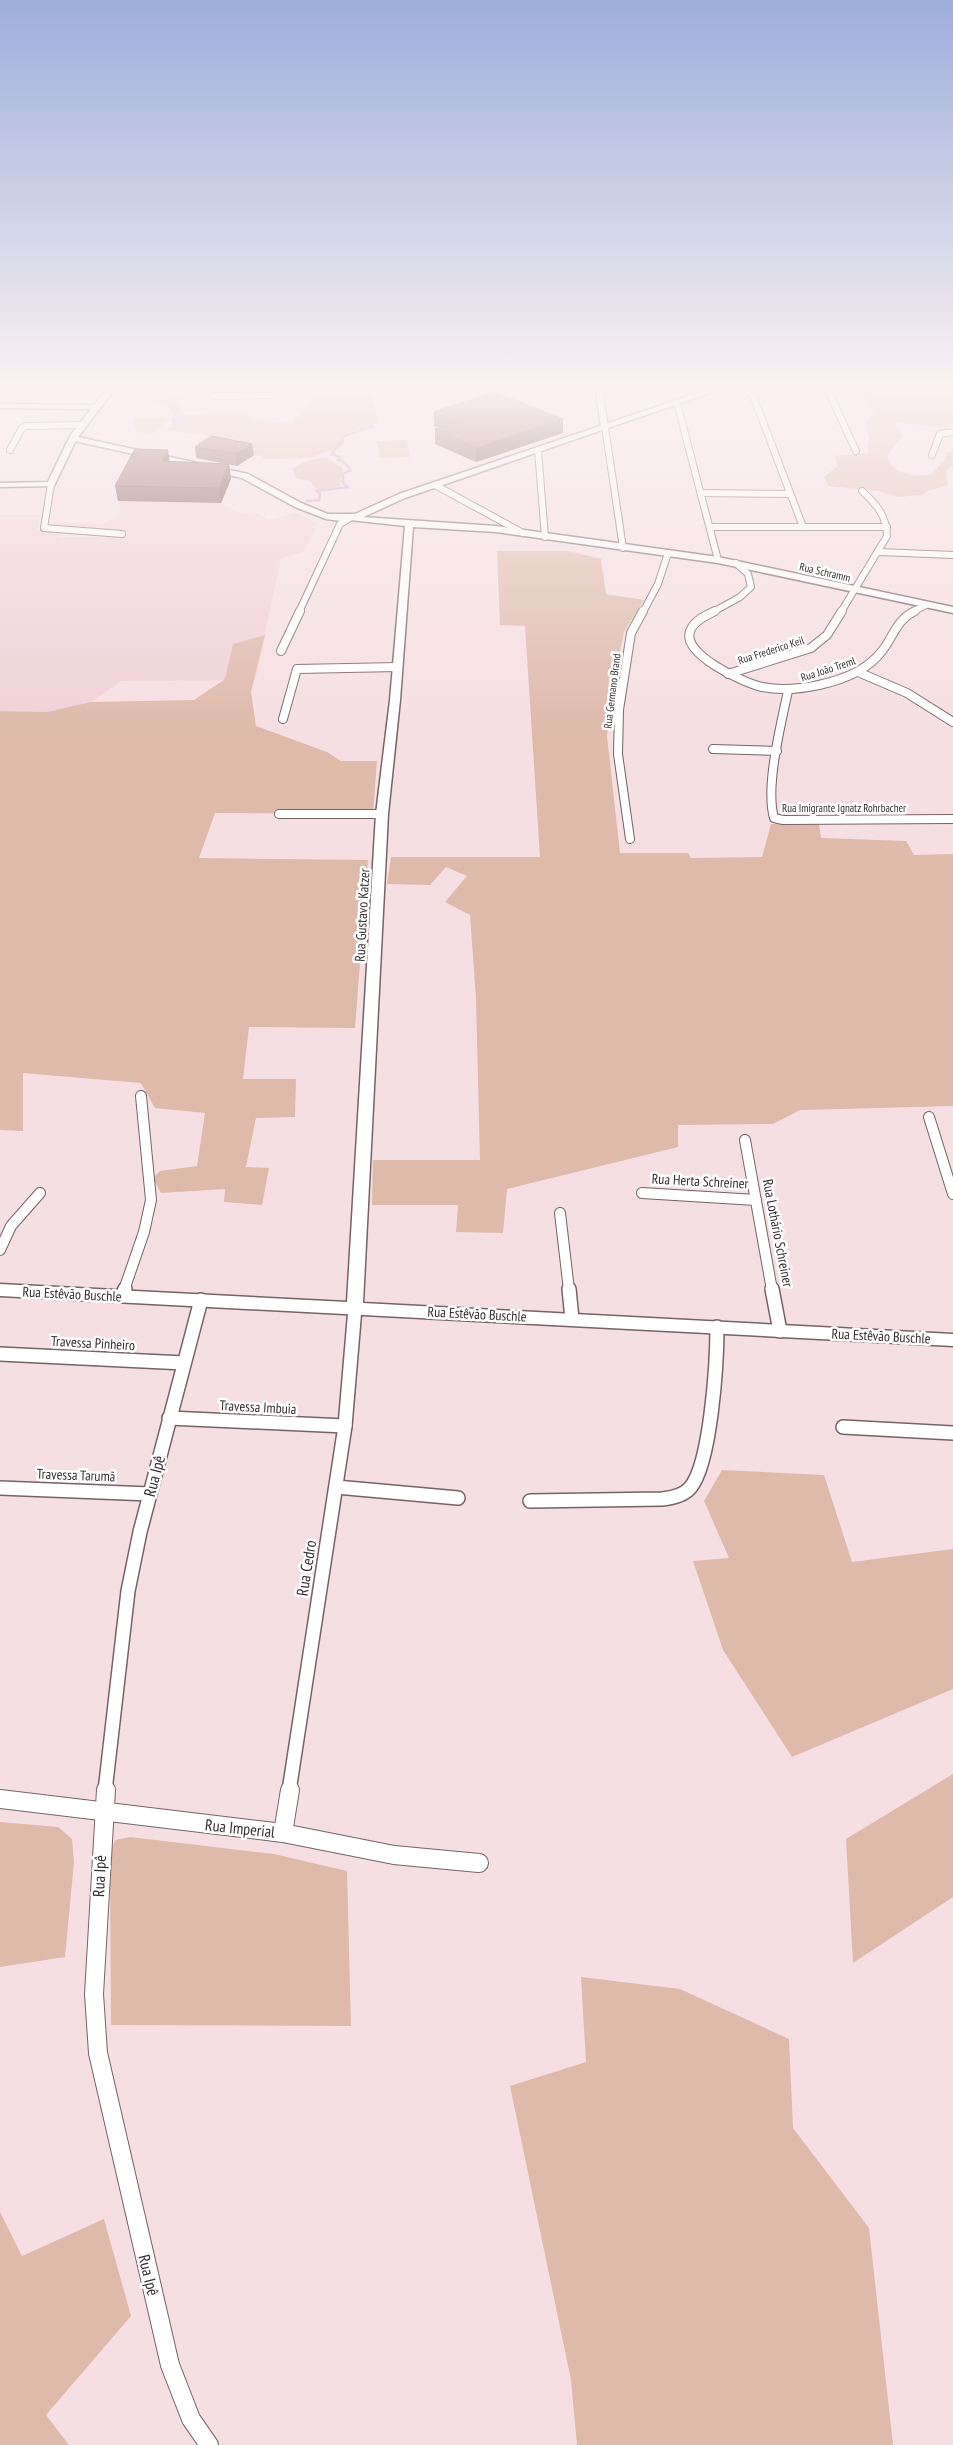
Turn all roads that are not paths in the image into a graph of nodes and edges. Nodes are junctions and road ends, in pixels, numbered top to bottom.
1 (48, 500) edge
2 (291, 500) edge
3 (393, 500) edge
4 (462, 500) edge
5 (542, 500) edge
6 (616, 500) edge
7 (703, 500) edge
8 (792, 500) edge
9 (872, 500) edge
10 (350, 518) junction
11 (409, 524) junction
12 (710, 527) junction
13 (803, 527) junction
14 (887, 527) junction
15 (522, 533) junction
16 (122, 534) dead end
17 (545, 537) junction
18 (623, 548) junction
19 (879, 552) junction
20 (668, 553) junction
21 (953, 555) edge
22 (718, 560) junction
23 (736, 563) junction
24 (855, 590) junction
25 (926, 605) junction
26 (953, 610) edge
27 (282, 651) dead end
28 (398, 667) junction
29 (858, 672) junction
30 (728, 674) junction
31 (788, 691) junction
32 (283, 718) dead end
33 (953, 722) edge
34 (713, 749) dead end
35 (777, 751) junction
36 (279, 814) dead end
37 (382, 814) junction
38 (953, 819) edge
39 (630, 839) dead end
40 (141, 1096) dead end
41 (929, 1117) dead end
42 (745, 1140) dead end
43 (40, 1193) dead end
44 (642, 1193) dead end
45 (953, 1194) edge
46 (756, 1200) junction
47 (560, 1213) dead end
48 (0, 1250) edge
49 (0, 1290) edge
50 (122, 1296) junction
51 (200, 1300) junction
52 (355, 1308) junction
53 (572, 1319) junction
54 (717, 1327) junction
55 (780, 1331) junction
56 (953, 1340) edge
57 (0, 1354) edge
58 (184, 1363) junction
59 (169, 1418) junction
60 (345, 1426) junction
61 (843, 1427) dead end
62 (953, 1433) edge
63 (336, 1487) junction
64 (0, 1488) edge
65 (150, 1494) junction
66 (458, 1498) dead end
67 (530, 1501) dead end
68 (0, 1799) edge
69 (103, 1813) junction
70 (283, 1833) junction
71 (479, 1863) dead end
72 (209, 2445) edge

1 - 16 street
2 - 10 main road
3 - 10 main road
4 - 15 street, Rua Schramm
5 - 17 street
6 - 18 street
7 - 12 street
8 - 13 street
9 - 14 street
10 - 11 street
10 - 27 street
11 - 15 street
11 - 28 street, Rua Gustavo Katzer
12 - 13 street
12 - 22 street
13 - 14 street
14 - 19 street, Rua Frederico Keil
15 - 17 street, Rua Schramm
17 - 18 street, Rua Schramm
18 - 20 street, Rua Schramm
19 - 21 street
19 - 24 street, Rua Frederico Keil
20 - 22 street, Rua Schramm
20 - 39 street, Rua Germano Brand
22 - 23 street, Rua Schramm
23 - 24 street, Rua Schramm
23 - 30 street, Rua João Treml
24 - 25 street, Rua Schramm
24 - 30 street, Rua Frederico Keil
25 - 26 street, Rua Schramm
25 - 29 street, Rua João Treml
28 - 32 street
28 - 37 street, Rua Gustavo Katzer
29 - 31 street, Rua João Treml
29 - 33 street
30 - 31 street, Rua João Treml
31 - 35 street, Rua Imigrante Ignatz Rohrbacher
34 - 35 street
35 - 38 street, Rua Imigrante Ignatz Rohrbacher
36 - 37 street
37 - 52 street, Rua Gustavo Katzer
40 - 50 street
41 - 45 street
42 - 46 street, Rua Lothário Schreiner
43 - 48 street
44 - 46 street, Rua Herta Schreiner
46 - 55 street, Rua Lothário Schreiner
47 - 53 street
49 - 50 street, Rua Estêvão Buschle
50 - 51 street, Rua Estêvão Buschle
51 - 52 street, Rua Estêvão Buschle
51 - 58 street, Rua Ipê
52 - 53 street, Rua Estêvão Buschle
52 - 60 street, Rua Cedro
53 - 54 street, Rua Estêvão Buschle
54 - 55 street, Rua Estêvão Buschle
54 - 67 street
55 - 56 street, Rua Estêvão Buschle
57 - 58 street, Travessa Pinheiro
58 - 59 street, Rua Ipê
59 - 60 street, Travessa Imbuia
59 - 65 street, Rua Ipê
60 - 63 street, Rua Cedro
61 - 62 street
63 - 66 street
63 - 70 street, Rua Cedro
64 - 65 street, Travessa Tarumã
65 - 69 street, Rua Ipê
68 - 69 street, Rua Imperial
69 - 70 street, Rua Imperial
69 - 72 street, Rua Ipê
70 - 71 street, Rua Imperial

